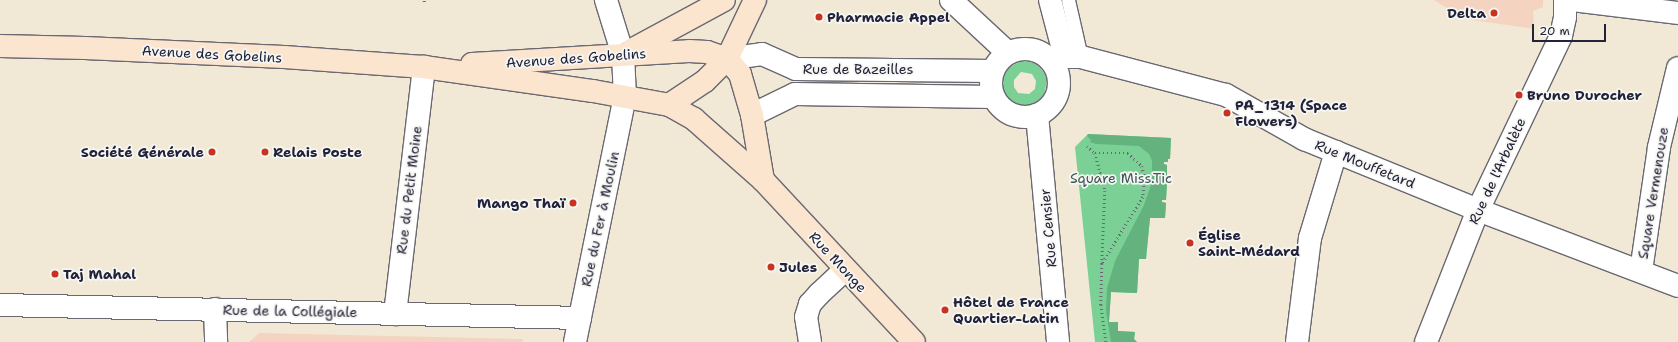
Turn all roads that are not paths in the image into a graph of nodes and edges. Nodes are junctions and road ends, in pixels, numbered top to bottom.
1 (606, 0) edge
2 (724, 0) edge
3 (755, 0) edge
4 (951, 0) edge
5 (1050, 0) edge
6 (1068, 0) edge
7 (1565, 0) edge
8 (1571, 0) edge
9 (1678, 14) edge
10 (0, 46) edge
11 (1008, 53) junction
12 (623, 55) junction
13 (1065, 58) junction
14 (727, 59) junction
15 (424, 67) junction
16 (1678, 68) edge
17 (993, 71) junction
18 (625, 96) junction
19 (993, 96) junction
20 (669, 104) junction
21 (752, 114) junction
22 (1037, 114) junction
23 (1336, 152) junction
24 (763, 180) junction
25 (1478, 210) junction
26 (845, 270) junction
27 (1641, 271) junction
28 (1678, 286) edge
29 (0, 305) edge
30 (215, 310) junction
31 (395, 314) junction
32 (580, 318) junction
33 (216, 342) edge
34 (575, 342) edge
35 (810, 342) edge
36 (914, 342) edge
37 (1058, 342) edge
38 (1296, 342) edge
39 (1426, 342) edge

1 - 12 street, Rue du Fer à Moulin
2 - 12 main road
3 - 14 main road
4 - 11 street
5 - 13 street
6 - 13 lane
7 - 25 street, Rue de l'Arbalète
8 - 9 street
10 - 15 main road, Avenue des Gobelins
11 - 13 street
11 - 17 street
12 - 14 main road, Avenue des Gobelins
12 - 15 main road, Avenue des Gobelins
12 - 18 street, Rue du Fer à Moulin
13 - 22 street
13 - 23 street, Rue Mouffetard
14 - 17 street, Rue de Bazeilles
14 - 20 main road
14 - 21 main road
15 - 18 main road, Avenue des Gobelins
15 - 31 street, Rue du Petit Moine
16 - 27 street, Square Vermenouze
17 - 19 street
18 - 20 main road, Avenue des Gobelins
18 - 32 street, Rue du Fer à Moulin
19 - 21 street, Rue de Bazeilles
19 - 22 street
20 - 24 main road, Rue Monge
21 - 24 main road
22 - 37 street, Rue Censier
23 - 25 street, Rue Mouffetard
23 - 38 street
24 - 26 main road, Rue Monge
25 - 27 street, Rue Mouffetard
25 - 39 street, Rue de l'Arbalète
26 - 35 street
26 - 36 main road, Rue Monge
27 - 28 street, Rue Mouffetard
29 - 30 street, Rue de la Collégiale
30 - 31 street, Rue de la Collégiale
30 - 33 street
31 - 32 street, Rue de la Collégiale
32 - 34 street, Rue du Fer à Moulin

